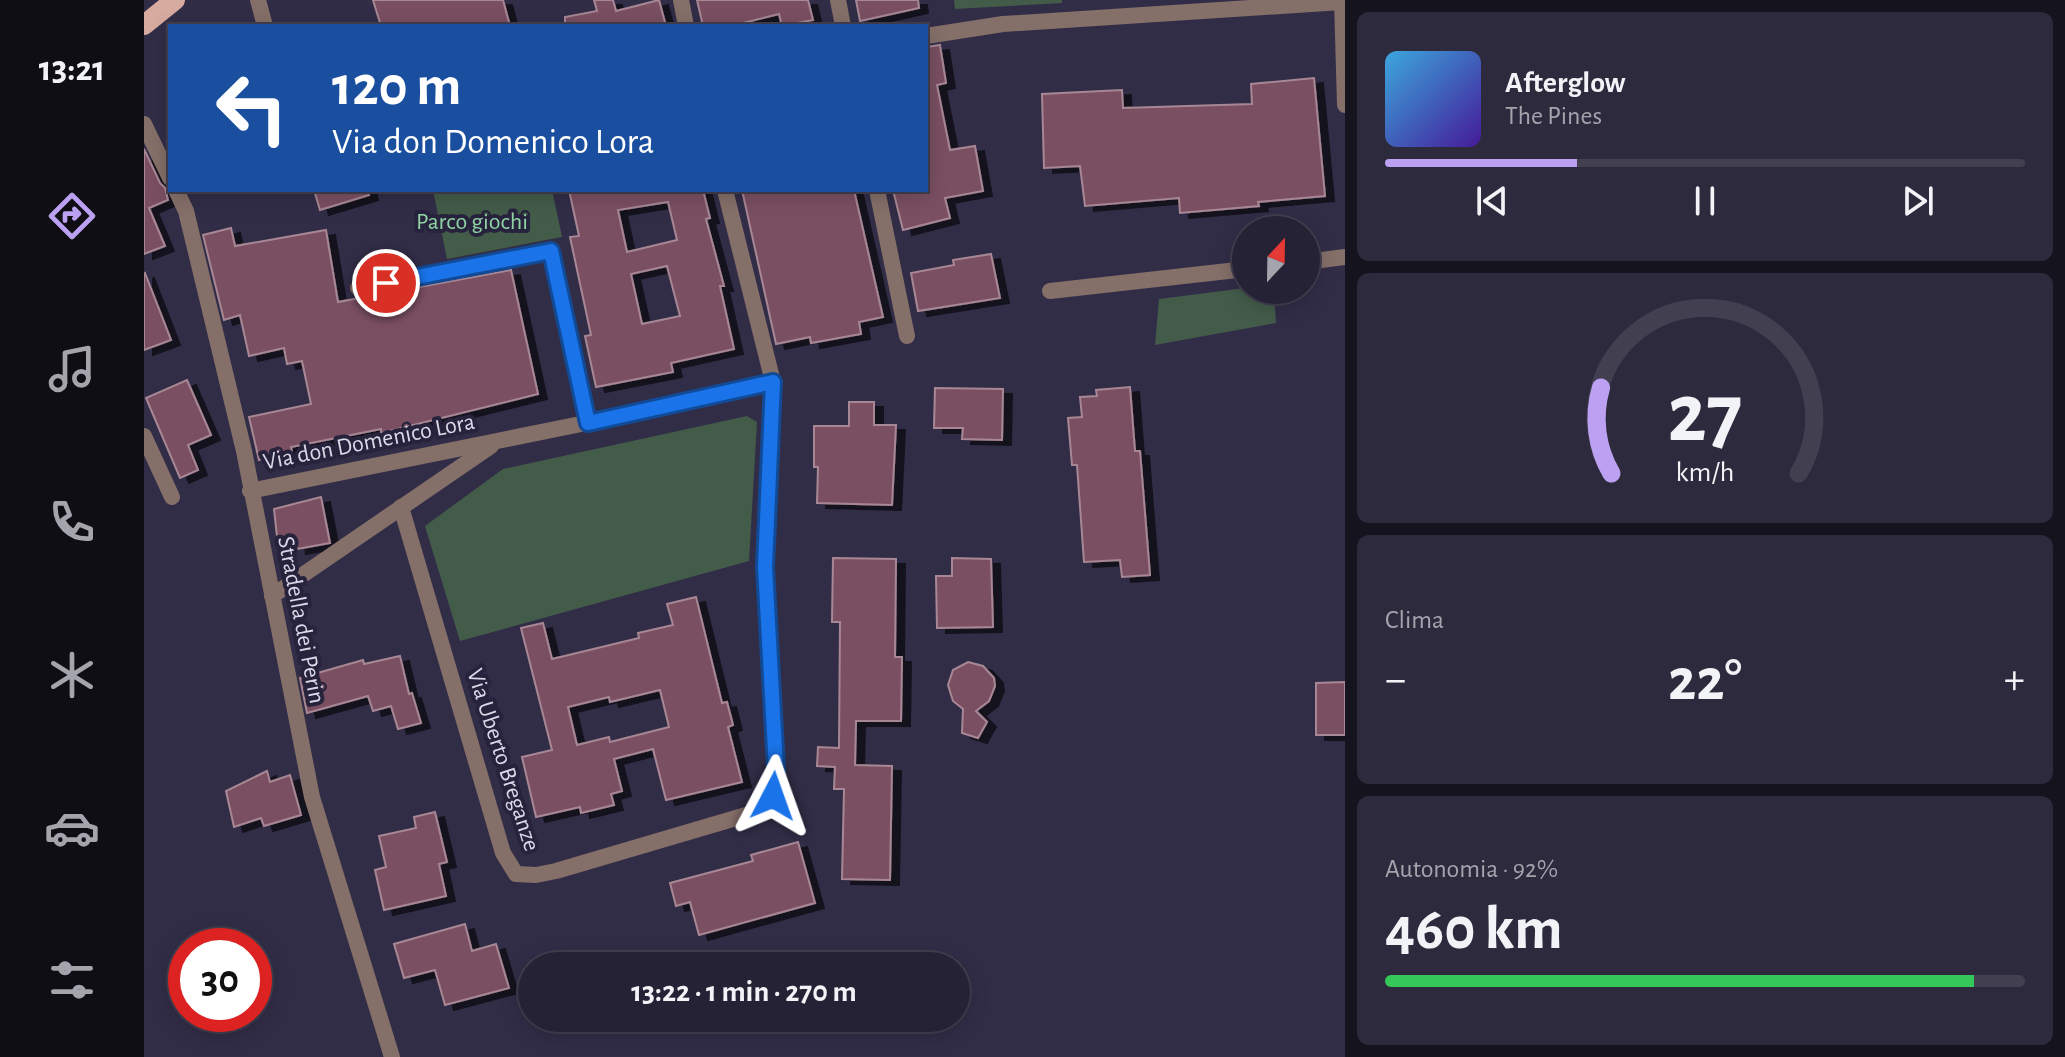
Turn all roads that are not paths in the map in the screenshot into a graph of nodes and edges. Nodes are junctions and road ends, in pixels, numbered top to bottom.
1 (175, 0) edge
2 (258, 0) edge
3 (681, 0) edge
4 (838, 0) edge
5 (1342, 1) edge
6 (264, 24) edge
7 (686, 24) edge
8 (843, 24) edge
9 (144, 25) edge
10 (928, 36) edge
11 (1345, 105) edge
12 (144, 124) edge
13 (168, 174) edge
14 (177, 192) edge
15 (726, 192) edge
16 (877, 192) edge
17 (1345, 257) edge
18 (1320, 260) edge
19 (1232, 271) edge
20 (358, 288) dead end
21 (1050, 291) dead end
22 (907, 336) dead end
23 (773, 382) junction
24 (588, 423) junction
25 (144, 436) edge
26 (498, 442) junction
27 (250, 491) junction
28 (172, 497) dead end
29 (401, 507) junction
30 (272, 596) junction
31 (392, 1057) edge

1 - 9 main road
2 - 6 street
3 - 7 street
4 - 8 street
5 - 10 street
5 - 11 street
12 - 13 street
14 - 27 street, Stradella dei Perin
15 - 23 street
16 - 22 street
17 - 18 street
19 - 21 street
20 - 24 street
23 - 24 street, Via don Domenico Lora
23 - 29 street, Via Uberto Breganze
24 - 26 street, Via don Domenico Lora
25 - 28 street
26 - 27 street, Via don Domenico Lora
26 - 29 street, Via don Domenico Lora
27 - 30 street, Stradella dei Perin
29 - 30 street, Via don Domenico Lora
30 - 31 street, Stradella dei Perin

